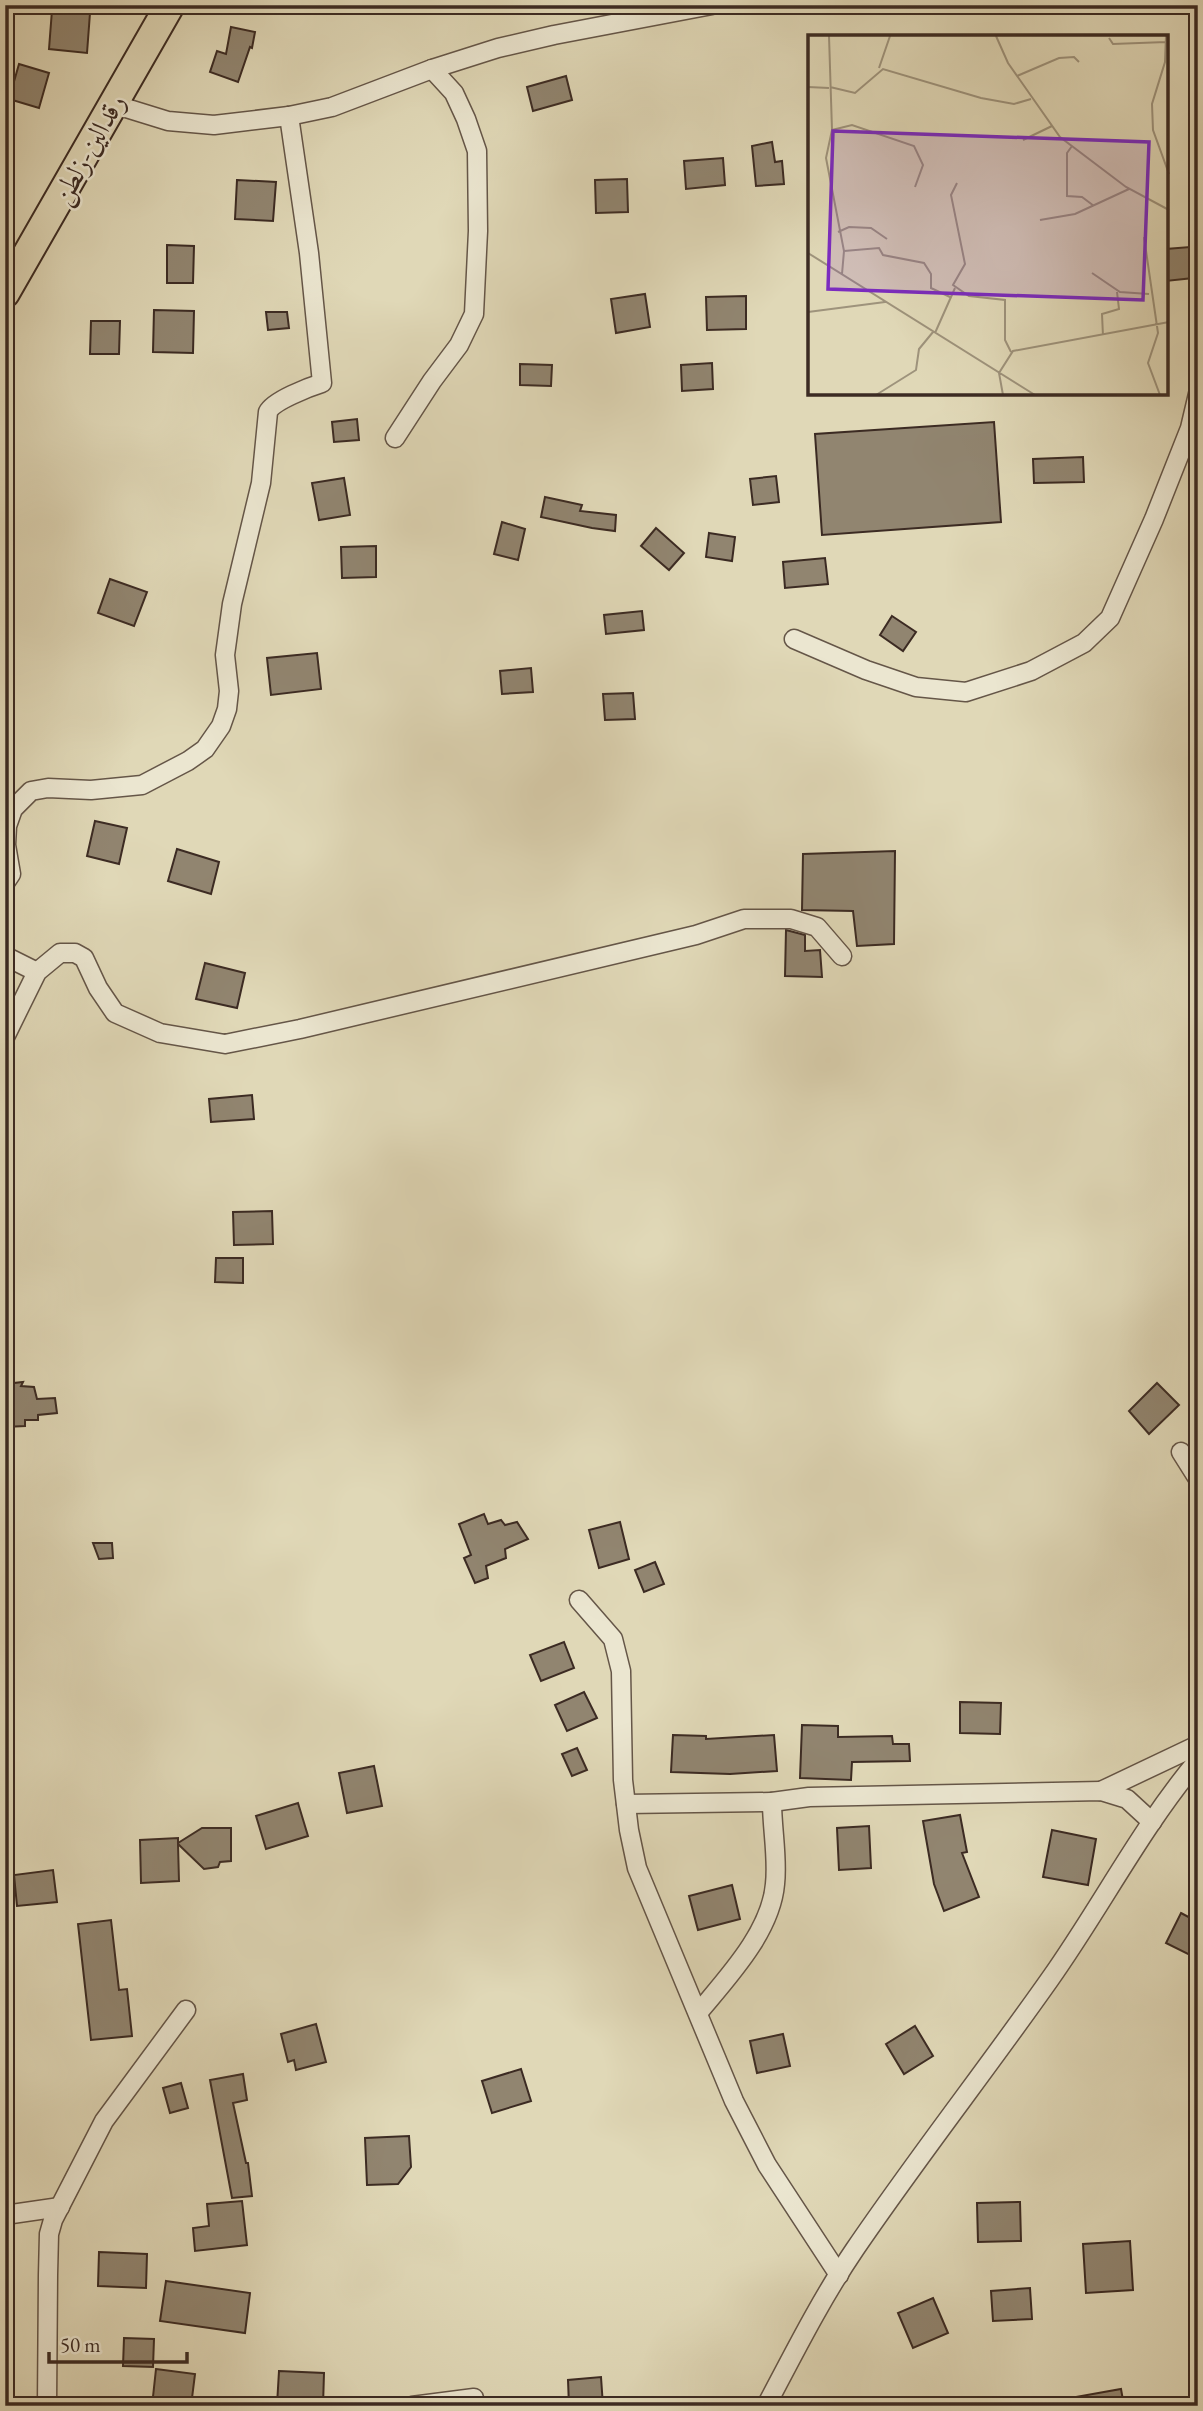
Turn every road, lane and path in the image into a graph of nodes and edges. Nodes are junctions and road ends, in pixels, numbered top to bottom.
1 (170, 5) edge
2 (712, 5) edge
3 (432, 69) junction
4 (113, 104) junction
5 (289, 116) junction
6 (5, 293) edge
7 (1198, 394) edge
8 (395, 438) dead end
9 (794, 639) dead end
10 (5, 884) edge
11 (5, 956) edge
12 (842, 956) dead end
13 (37, 972) junction
14 (5, 1037) edge
15 (1181, 1452) dead end
16 (1198, 1479) edge
17 (579, 1600) dead end
18 (1198, 1745) edge
19 (1198, 1760) edge
20 (1101, 1791) junction
21 (772, 1802) junction
22 (625, 1804) junction
23 (1152, 1822) junction
24 (186, 2010) dead end
25 (698, 2013) junction
26 (60, 2207) junction
27 (5, 2215) edge
28 (839, 2275) junction
29 (474, 2398) dead end
30 (47, 2406) edge
31 (412, 2406) edge
32 (766, 2406) edge

1 - 4 main road, رقدالين-زلطن
2 - 3 street
3 - 5 street
3 - 8 street
4 - 5 street
4 - 6 main road, رقدالين-زلطن
5 - 10 street
7 - 9 street
11 - 13 street
12 - 13 street
13 - 14 street
15 - 16 street
17 - 22 street
18 - 20 street
19 - 23 street
20 - 21 street
20 - 23 street
21 - 22 street
21 - 25 street
22 - 25 street
23 - 28 street
24 - 26 street
25 - 28 street
26 - 27 street
26 - 30 street
28 - 32 street
29 - 31 street

